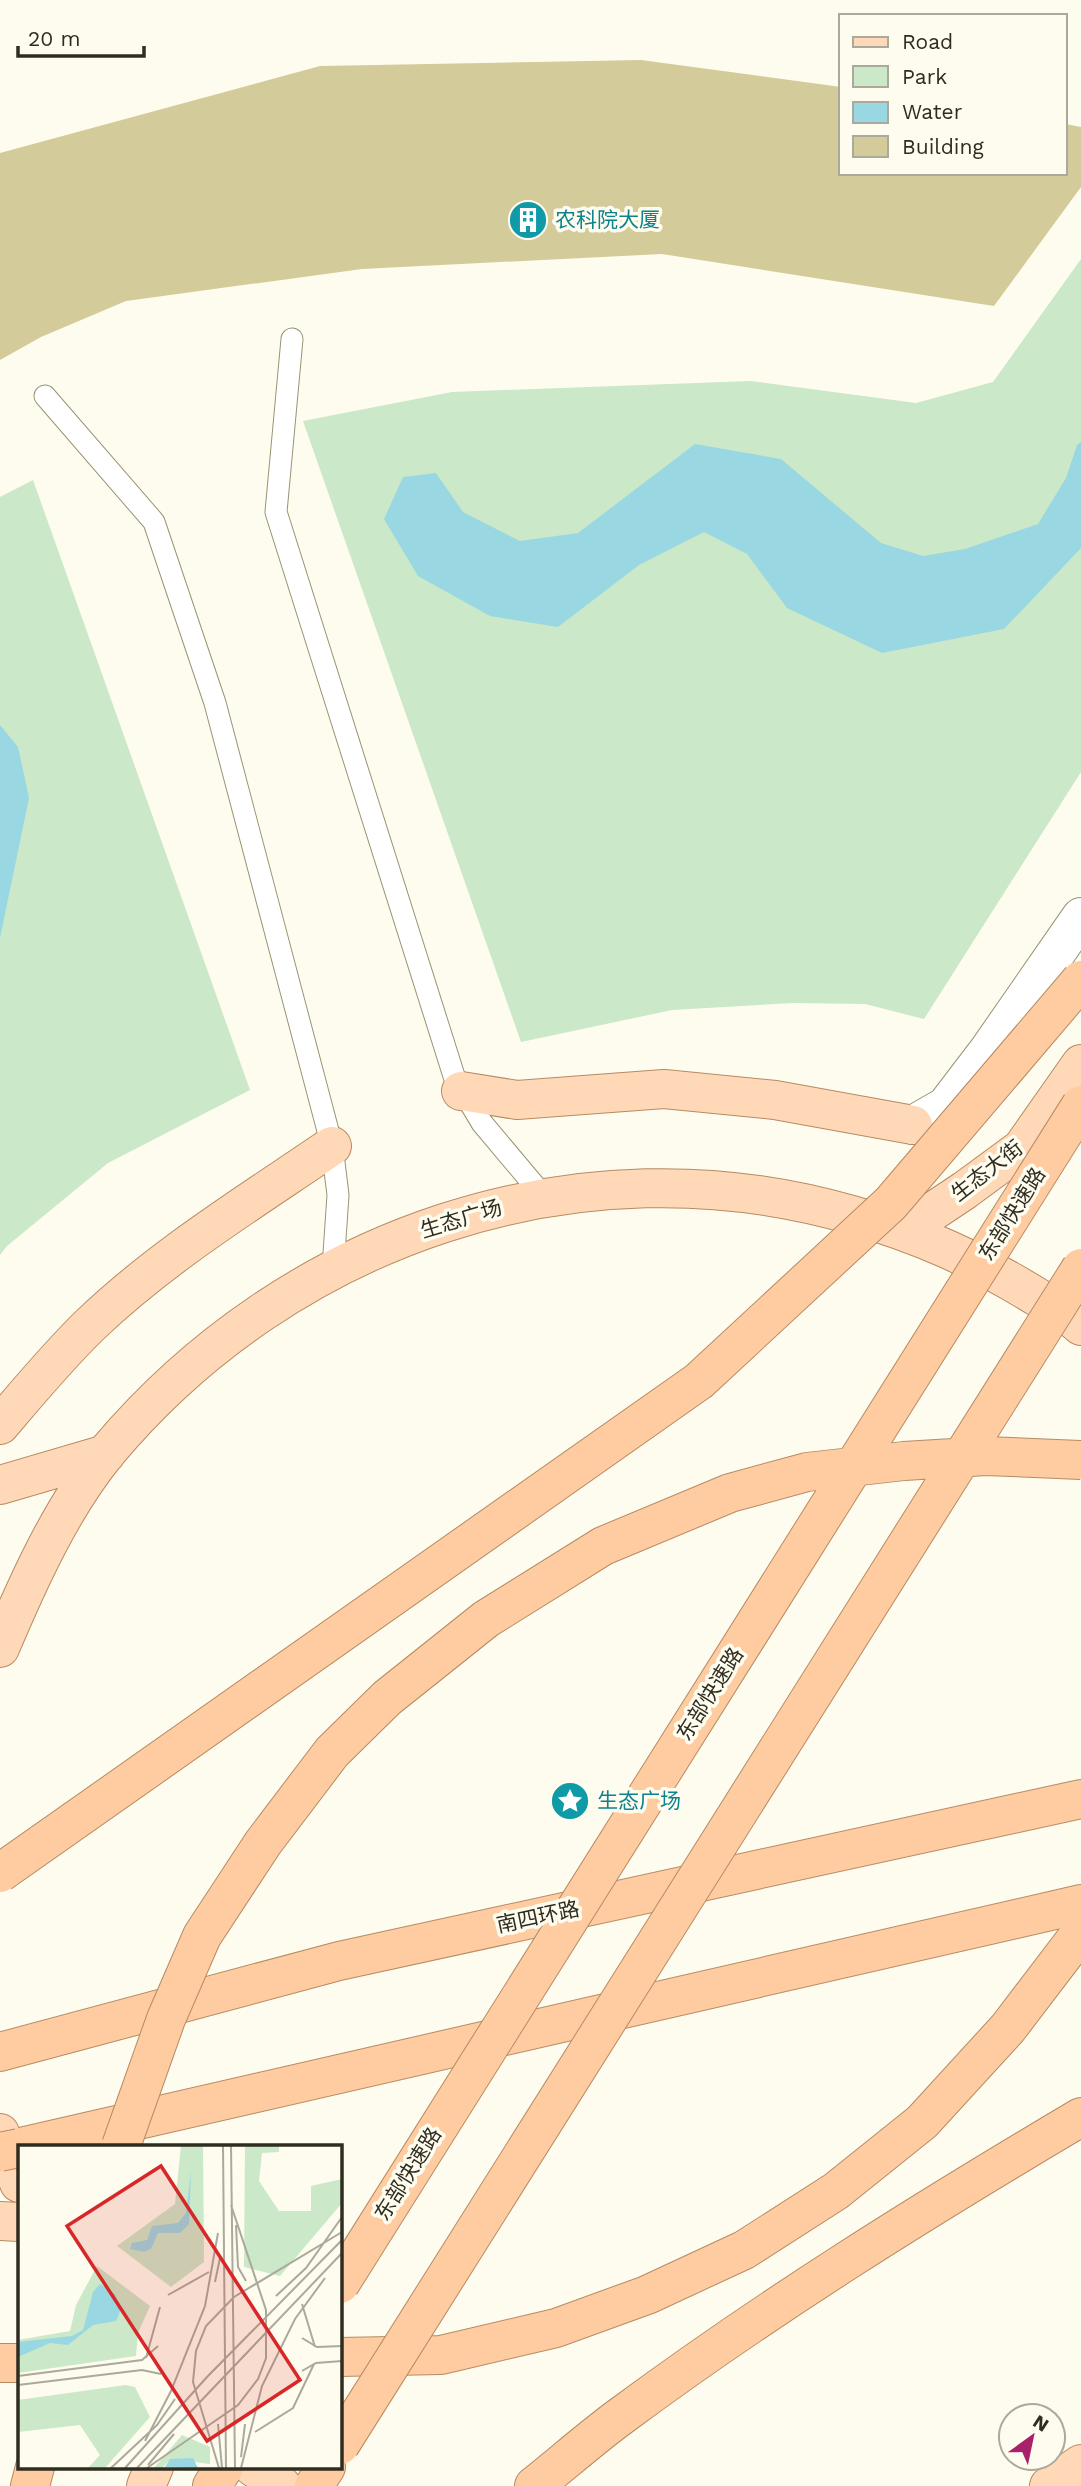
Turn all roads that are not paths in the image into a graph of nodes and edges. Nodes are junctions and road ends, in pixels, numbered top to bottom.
1 (292, 339) dead end
2 (46, 396) dead end
3 (1081, 917) edge
4 (1081, 980) edge
5 (1081, 1064) edge
6 (461, 1091) junction
7 (1081, 1105) edge
8 (913, 1125) joint
9 (332, 1146) junction
10 (545, 1198) junction
11 (905, 1230) junction
12 (333, 1268) junction
13 (1081, 1268) edge
14 (1081, 1326) edge
15 (0, 1425) edge
16 (106, 1454) junction
17 (1081, 1460) edge
18 (0, 1485) edge
19 (0, 1648) edge
20 (1081, 1799) edge
21 (0, 1873) edge
22 (1081, 1904) edge
23 (1081, 1929) edge
24 (0, 2052) edge
25 (1081, 2117) edge
26 (0, 2133) edge
27 (35, 2145) edge
28 (122, 2145) edge
29 (18, 2148) edge
30 (0, 2152) edge
31 (18, 2180) edge
32 (0, 2221) edge
33 (18, 2222) edge
34 (341, 2282) edge
35 (341, 2357) edge
36 (0, 2363) edge
37 (18, 2363) edge
38 (341, 2443) edge
39 (1081, 2464) edge
40 (35, 2468) edge
41 (54, 2468) edge
42 (154, 2468) edge
43 (223, 2468) edge
44 (255, 2468) edge
45 (325, 2468) edge
46 (30, 2486) edge
47 (46, 2486) edge
48 (146, 2486) edge
49 (212, 2486) edge
50 (282, 2486) edge
51 (314, 2486) edge
52 (534, 2486) edge
53 (1049, 2486) edge

1 - 6 lane
2 - 9 lane
3 - 8 street
4 - 21 highway, bridge
5 - 11 main road, 生态大街
6 - 8 main road
6 - 10 lane
7 - 34 highway, 东部快速路, bridge
9 - 12 lane
9 - 15 main road
10 - 11 main road, 生态广场
10 - 12 main road, 生态广场
11 - 14 main road, 生态广场
12 - 16 main road, 生态广场
13 - 38 highway, bridge
16 - 18 main road
16 - 19 main road, 生态广场
17 - 28 highway, bridge
20 - 24 highway, 南四环路, bridge
22 - 27 highway, bridge
23 - 35 highway
25 - 52 highway
26 - 31 main road
29 - 30 highway, bridge
32 - 33 main road
36 - 37 highway
39 - 53 main road
40 - 46 highway
41 - 47 street
42 - 48 main road
43 - 49 highway
44 - 50 main road
45 - 51 highway

